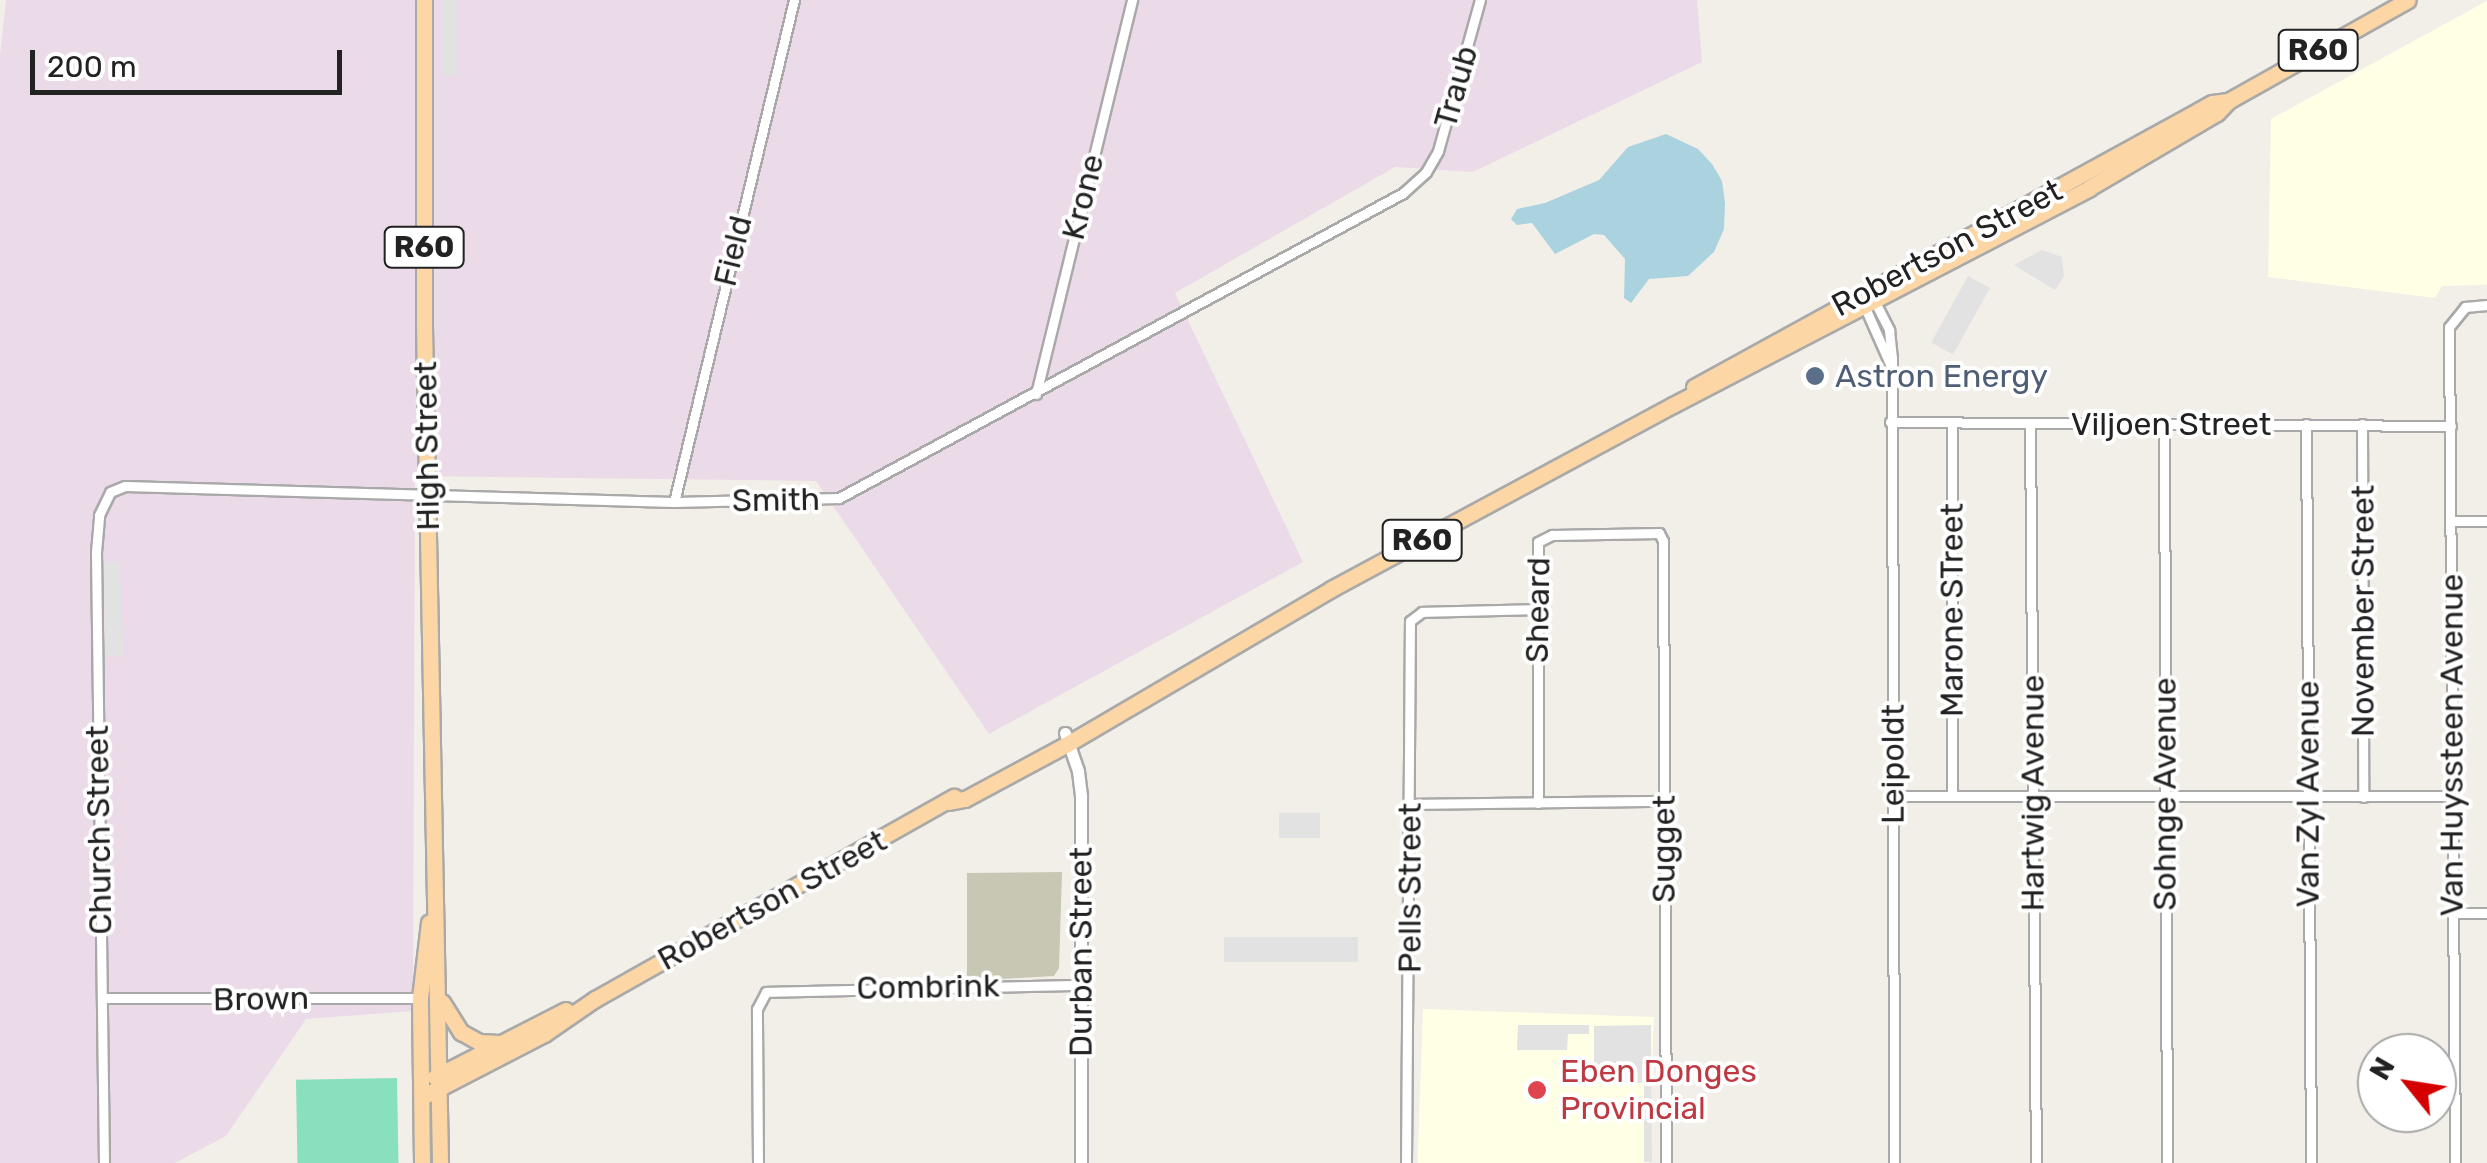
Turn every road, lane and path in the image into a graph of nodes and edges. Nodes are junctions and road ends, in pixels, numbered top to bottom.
1 (424, 0) edge
2 (794, 0) edge
3 (1132, 0) edge
4 (1480, 0) edge
5 (2408, 0) edge
6 (1426, 172) joint
7 (1866, 297) junction
8 (2487, 305) edge
9 (1036, 394) junction
10 (1890, 422) junction
11 (2030, 423) junction
12 (1952, 424) junction
13 (2164, 424) junction
14 (2306, 424) junction
15 (2362, 424) junction
16 (2451, 426) junction
17 (428, 495) junction
18 (104, 498) joint
19 (674, 502) junction
20 (2450, 521) junction
21 (2487, 521) edge
22 (1661, 534) joint
23 (1536, 610) junction
24 (1067, 738) junction
25 (1893, 796) junction
26 (1952, 796) junction
27 (2034, 796) junction
28 (2165, 796) junction
29 (2308, 796) junction
30 (2451, 796) junction
31 (2364, 798) junction
32 (1664, 801) junction
33 (1538, 802) junction
34 (1410, 804) junction
35 (432, 892) junction
36 (2453, 912) junction
37 (2487, 913) edge
38 (1080, 984) junction
39 (439, 994) junction
40 (103, 998) junction
41 (420, 998) junction
42 (596, 998) junction
43 (499, 1043) junction
44 (439, 1081) junction
45 (422, 1090) junction
46 (104, 1163) edge
47 (422, 1163) edge
48 (440, 1163) edge
49 (758, 1163) edge
50 (1082, 1163) edge
51 (1406, 1163) edge
52 (1666, 1163) edge
53 (1894, 1163) edge
54 (2036, 1163) edge
55 (2167, 1163) edge
56 (2311, 1163) edge
57 (2455, 1163) edge

1 - 17 main road, High Street / R60
2 - 19 street, Field
3 - 9 street, Krone
4 - 6 street, Traub
5 - 7 main road, Robertson Street / R60
6 - 9 street, Smith
7 - 10 street, Leipoldt
7 - 24 main road, Robertson Street / R60
8 - 16 street, Van Huyssteen Avenue
9 - 19 street, Smith
10 - 12 street, Viljoen Street
10 - 25 street, Leipoldt
11 - 12 street, Viljoen Street
11 - 13 street, Viljoen Street
11 - 27 street, Hartwig Avenue
12 - 26 street, Marone STreet
13 - 14 street, Viljoen Street
13 - 28 street, Sohnge Avenue
14 - 15 street, Viljoen Street
14 - 29 street, Van Zyl Avenue
15 - 16 street, Viljoen Street
15 - 31 street, November Street
16 - 20 street, Van Huyssteen Avenue
17 - 18 street, Smith
17 - 19 street, Smith
17 - 35 main road, High Street / R60
18 - 40 street, Church Street
20 - 21 street
20 - 30 street, Van Huyssteen Avenue
22 - 23 street, Sheard
22 - 32 street, Sugget
23 - 33 street, Sheard
23 - 34 street, Pells Street
24 - 38 street, Durban Street
24 - 42 main road, Robertson Street / R60
25 - 26 street
25 - 53 street, Leipoldt
26 - 27 street
27 - 28 street
27 - 54 street, Hartwig Avenue
28 - 29 street
28 - 55 street, Sohnge Avenue
29 - 31 street
29 - 56 street, Van Zyl Avenue
30 - 31 street
30 - 36 street, Van Huyssteen Avenue
32 - 33 street
32 - 52 street, Sugget
33 - 34 street
34 - 51 street, Pells Street
35 - 39 main road, High Street / R60
35 - 41 main road, High Street / R60
36 - 37 street
36 - 57 street, Van Huyssteen Avenue
38 - 49 street, Combrink
38 - 50 street, Durban Street
39 - 43 main road
39 - 44 main road, High Street / R60
40 - 41 street, Brown
40 - 46 street, Church Street
41 - 45 main road, High Street / R60
42 - 43 main road, Robertson Street / R60
42 - 44 main road, Robertson Street / R60
43 - 44 main road, Robertson Street / R60
44 - 45 main road, Robertson Street / R60
44 - 48 main road, High Street
45 - 47 main road, High Street

